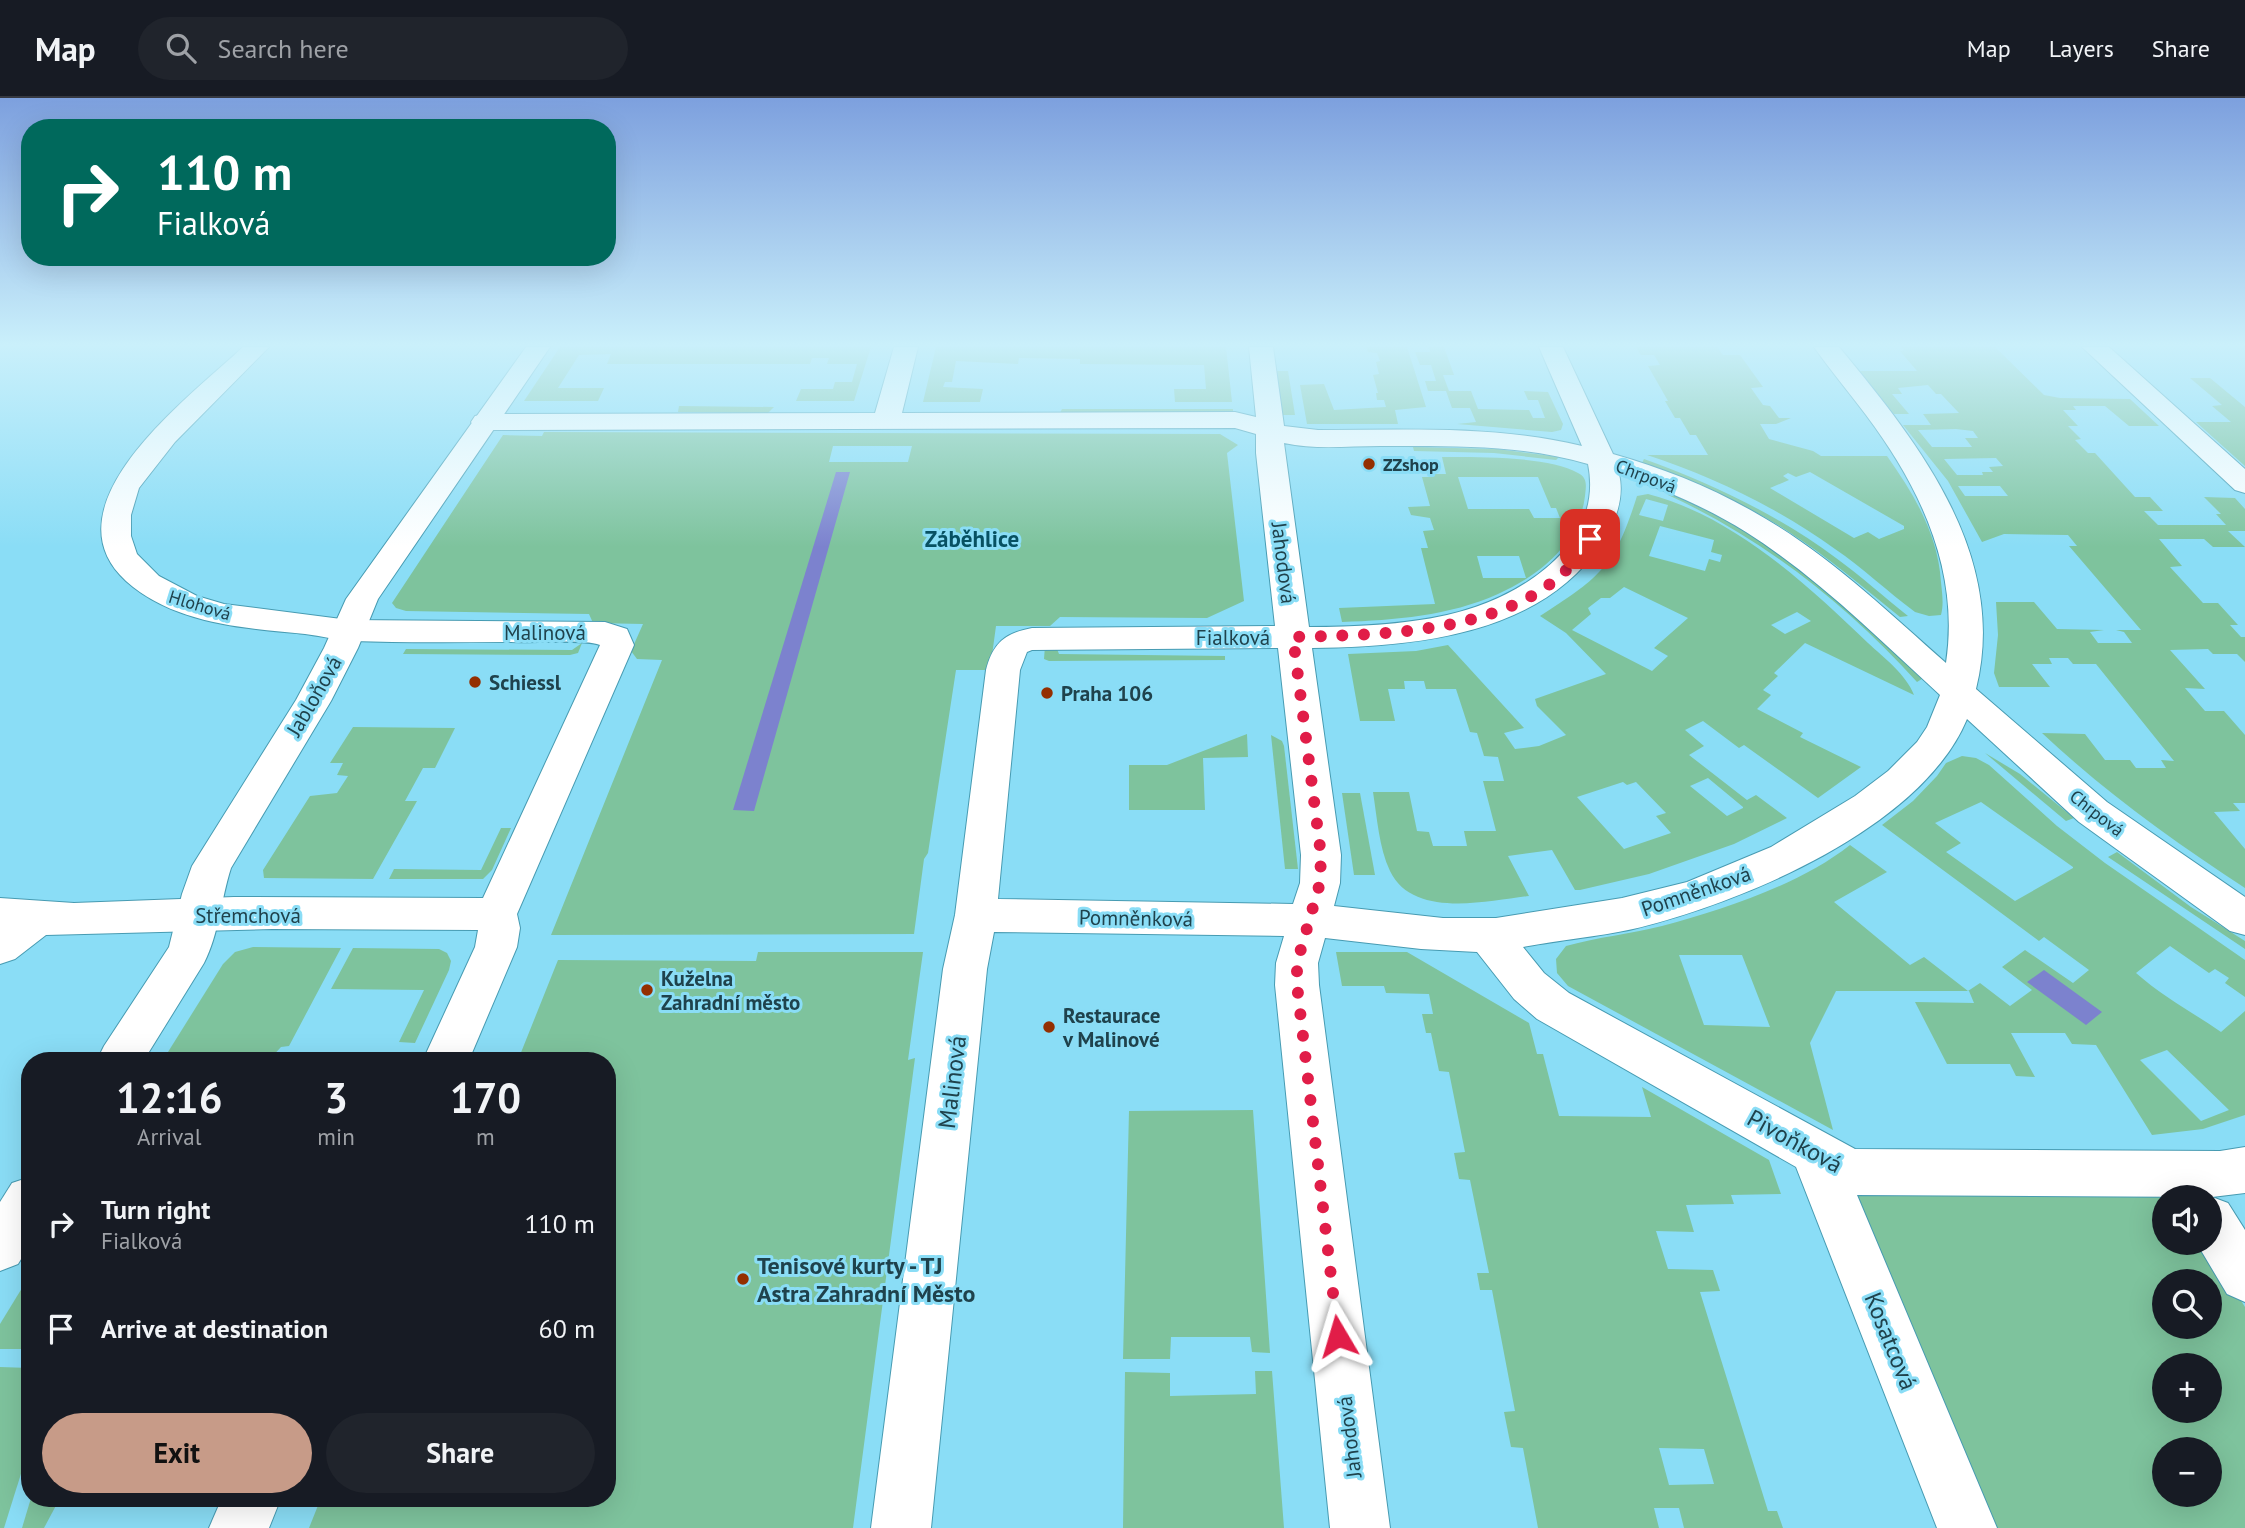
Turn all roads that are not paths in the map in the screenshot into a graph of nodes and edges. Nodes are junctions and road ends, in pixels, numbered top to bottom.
1 (188, 414) edge
2 (491, 414) edge
3 (888, 414) edge
4 (1268, 414) edge
5 (1582, 414) edge
6 (1880, 414) edge
7 (2168, 414) edge
8 (886, 421) junction
9 (485, 422) junction
10 (1270, 430) junction
11 (1600, 459) junction
12 (2245, 484) edge
13 (349, 630) junction
14 (1293, 637) junction
15 (1018, 641) joint
16 (1958, 693) junction
17 (198, 914) junction
18 (496, 914) junction
19 (976, 915) junction
20 (18, 917) edge
21 (2245, 919) edge
22 (1311, 921) junction
23 (1488, 935) junction
24 (0, 947) edge
25 (125, 1052) edge
26 (450, 1052) edge
27 (1815, 1153) junction
28 (2245, 1170) edge
29 (2166, 1185) edge
30 (2192, 1185) edge
31 (21, 1214) edge
32 (2222, 1239) edge
33 (0, 1245) edge
34 (2245, 1276) edge
35 (248, 1507) edge
36 (239, 1528) edge
37 (901, 1528) edge
38 (1360, 1528) edge
39 (1966, 1528) edge

1 - 13 street, Hlohová
2 - 9 street, Jabloňová
3 - 8 street
4 - 10 street, Jahodová
5 - 11 street, Fialková
6 - 16 street, Pomněnková
7 - 12 street
8 - 9 street, Chrpová
8 - 10 street, Chrpová
9 - 13 street, Jabloňová
10 - 11 street, Chrpová
10 - 14 street, Jahodová
11 - 14 street, Fialková
11 - 16 street, Chrpová
13 - 17 street, Jabloňová
13 - 18 street, Malinová
14 - 15 street, Fialková
14 - 22 street, Jahodová
15 - 19 street, Malinová
16 - 21 street, Chrpová
16 - 23 street, Pomněnková
17 - 18 street, Střemchová
17 - 20 street, Střemchová
17 - 25 street, Jabloňová
18 - 26 street, Malinová
19 - 22 street, Pomněnková
19 - 37 street, Malinová
20 - 24 street
22 - 23 street, Pomněnková
22 - 38 street, Jahodová
23 - 27 street, Pivoňková
27 - 29 street, Pivoňková
27 - 39 street, Kosatcová
28 - 30 street, Pivoňková
31 - 33 street
32 - 34 street
35 - 36 street

